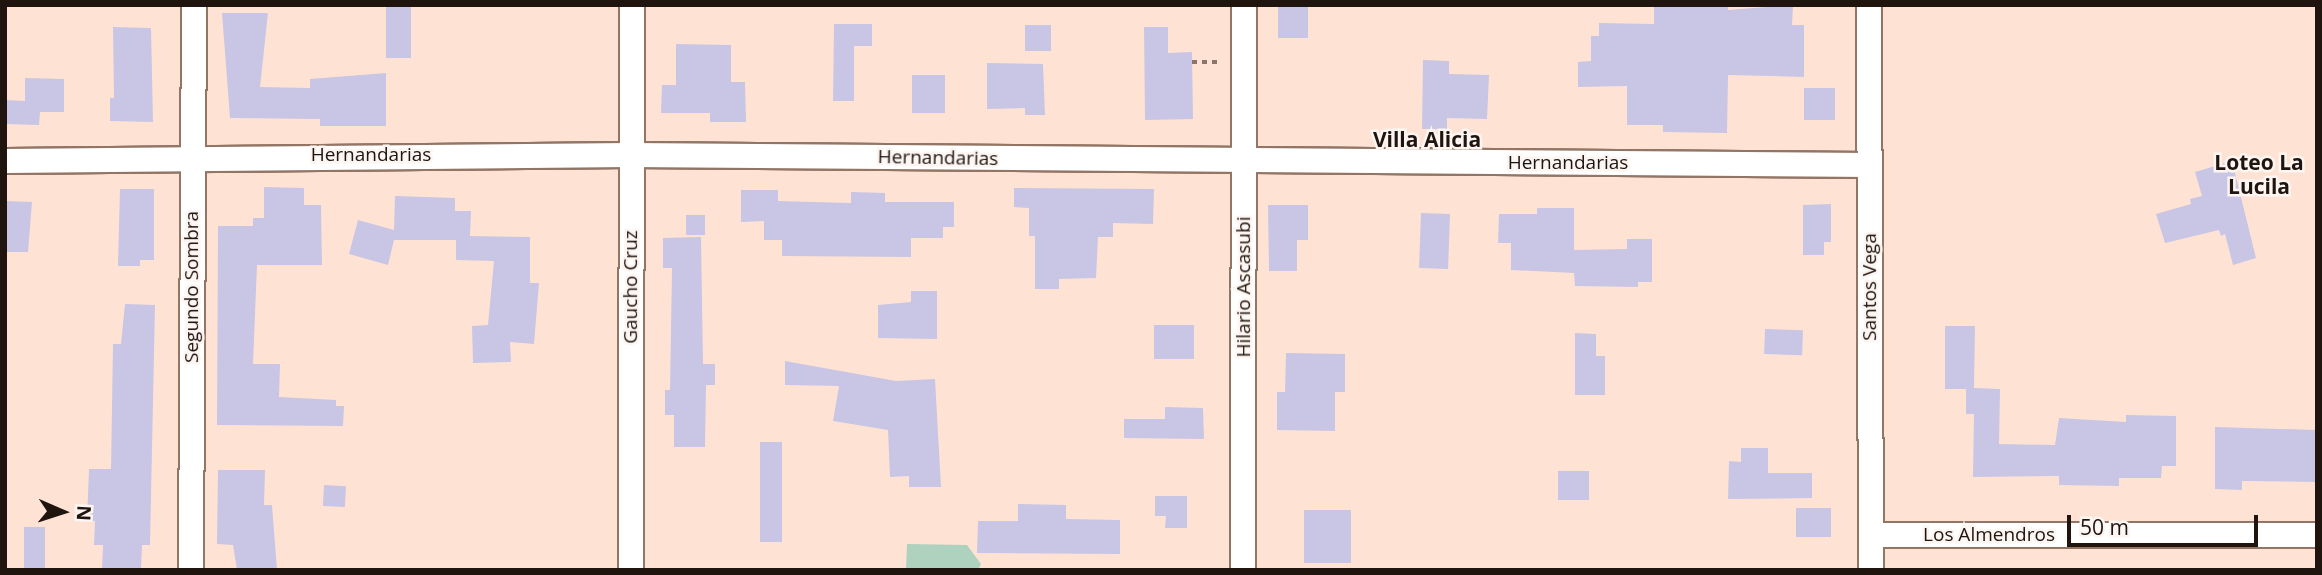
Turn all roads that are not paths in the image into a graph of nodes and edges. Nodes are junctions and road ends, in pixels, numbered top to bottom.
1 (194, 5) edge
2 (632, 5) edge
3 (1244, 5) edge
4 (1869, 5) edge
5 (630, 155) junction
6 (193, 156) junction
7 (5, 161) edge
8 (1244, 162) junction
9 (1870, 165) junction
10 (1871, 535) junction
11 (2317, 535) edge
12 (191, 570) edge
13 (631, 570) edge
14 (1243, 570) edge
15 (1871, 570) edge

1 - 6 street, Segundo Sombra
2 - 5 street, Gaucho Cruz
3 - 8 street, Hilario Ascasubi
4 - 9 street, Santos Vega
5 - 6 street, Hernandarias
5 - 8 street, Hernandarias
5 - 13 street, Gaucho Cruz
6 - 7 street, Hernandarias
6 - 12 street, Segundo Sombra
8 - 9 street, Hernandarias
8 - 14 street, Hilario Ascasubi
9 - 10 street, Santos Vega
10 - 11 street, Los Almendros
10 - 15 street, Santos Vega

